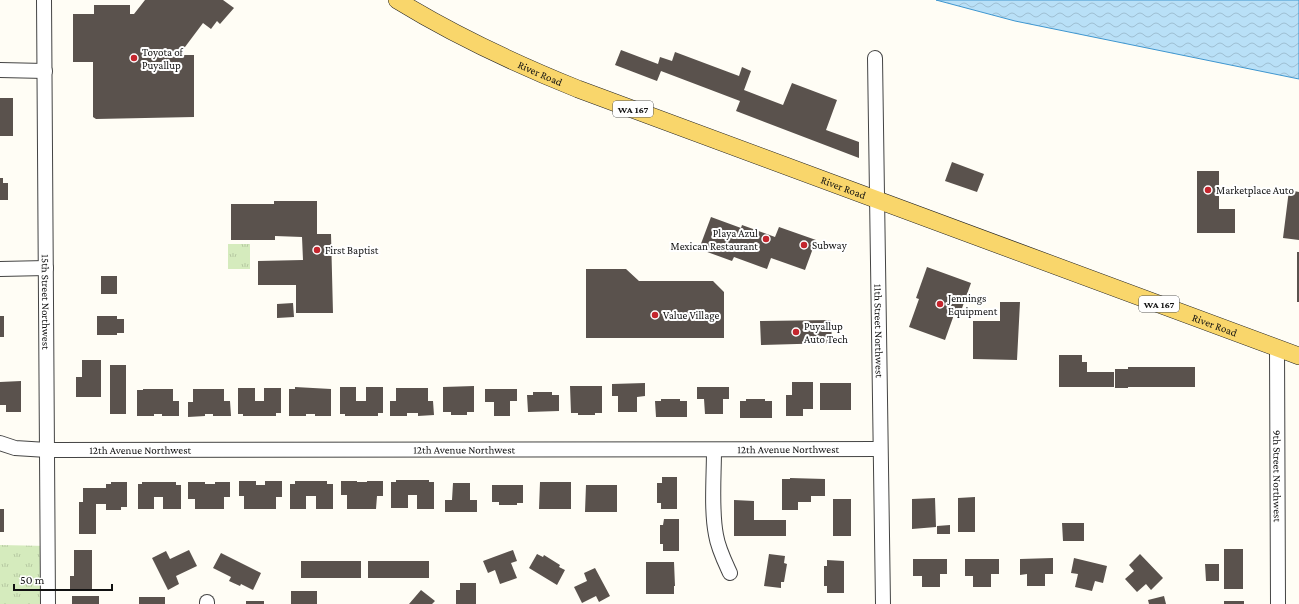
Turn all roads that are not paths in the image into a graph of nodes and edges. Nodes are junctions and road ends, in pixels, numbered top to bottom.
1 (44, 0) edge
2 (396, 0) edge
3 (875, 58) dead end
4 (0, 70) edge
5 (45, 71) junction
6 (877, 201) junction
7 (46, 268) junction
8 (0, 269) edge
9 (1277, 348) junction
10 (1299, 356) edge
11 (0, 444) edge
12 (880, 449) junction
13 (47, 450) junction
14 (714, 450) junction
15 (730, 573) dead end
16 (48, 604) edge
17 (883, 604) edge
18 (1278, 604) edge

1 - 5 street, 15th Street Northwest
2 - 6 main road, River Road / WA 167
3 - 6 street, 11th Street Northwest
4 - 5 street
5 - 7 street, 15th Street Northwest
6 - 9 main road, River Road / WA 167
6 - 12 street, 11th Street Northwest
7 - 8 street
7 - 13 street, 15th Street Northwest
9 - 10 main road, River Road / WA 167
9 - 18 street, 9th Street Northwest
11 - 13 street, 12th Avenue Northwest
12 - 14 street, 12th Avenue Northwest
12 - 17 street, 11th Street Northwest
13 - 14 street, 12th Avenue Northwest
13 - 16 street, 15th Street Northwest
14 - 15 street

